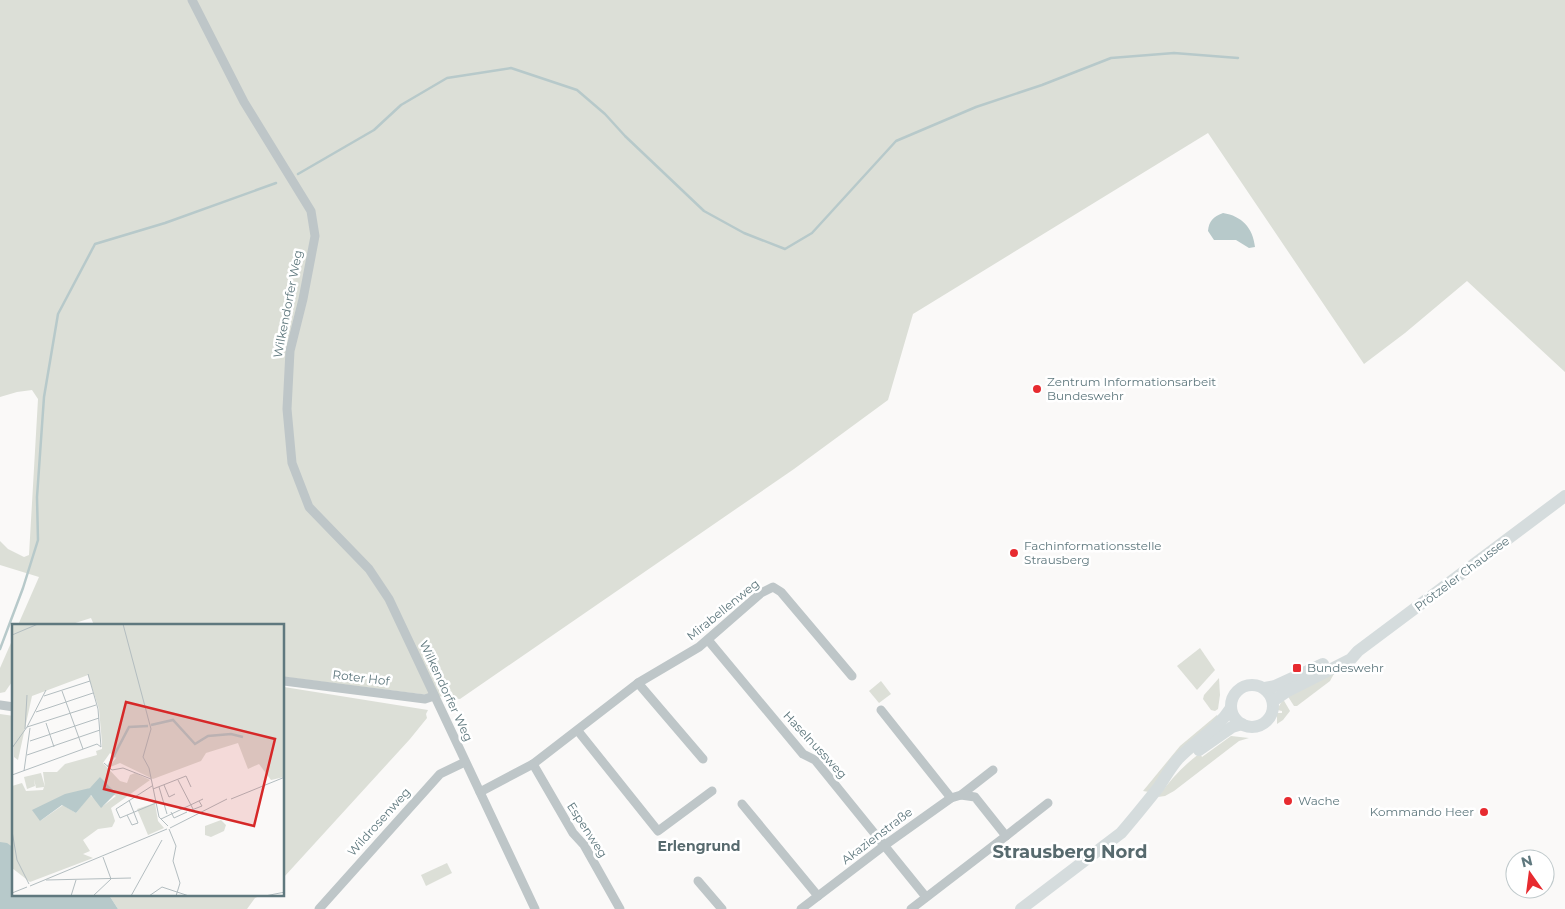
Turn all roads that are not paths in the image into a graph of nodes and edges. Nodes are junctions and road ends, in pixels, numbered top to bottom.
1 (192, 0) edge
2 (1565, 496) edge
3 (708, 640) junction
4 (1358, 651) junction
5 (852, 676) dead end
6 (285, 681) edge
7 (638, 683) junction
8 (1265, 688) junction
9 (434, 696) junction
10 (1273, 701) junction
11 (1231, 708) junction
12 (881, 710) dead end
13 (1242, 724) junction
14 (578, 731) junction
15 (703, 759) dead end
16 (465, 762) junction
17 (533, 764) junction
18 (993, 770) dead end
19 (1158, 787) junction
20 (712, 791) dead end
21 (480, 792) junction
22 (961, 795) junction
23 (951, 798) junction
24 (1048, 803) dead end
25 (742, 804) dead end
26 (1006, 836) junction
27 (885, 845) junction
28 (698, 881) dead end
29 (818, 896) junction
30 (926, 897) junction
31 (319, 909) edge
32 (535, 909) edge
33 (620, 909) edge
34 (722, 909) edge
35 (801, 909) edge
36 (911, 909) edge
37 (1021, 909) edge

1 - 9 street, Wilkendorfer Weg
2 - 4 main road, Prötzeler Chaussee
3 - 5 street, Mirabellenweg
3 - 7 street, Mirabellenweg
3 - 27 street, Haselnussweg
4 - 8 main road, Prötzeler Chaussee
4 - 10 main road, Prötzeler Chaussee
6 - 9 street, Roter Hof
7 - 14 street, Mirabellenweg
7 - 15 street
8 - 10 main road
8 - 11 main road, Prötzeler Chaussee
9 - 16 street, Wilkendorfer Weg
10 - 13 main road, Prötzeler Chaussee
11 - 13 main road
11 - 19 main road, Prötzeler Chaussee
12 - 23 street
13 - 19 main road, Prötzeler Chaussee
14 - 17 street, Mirabellenweg
14 - 20 street
16 - 21 street, Wilkendorfer Weg
16 - 31 street, Wildrosenweg
17 - 21 street, Mirabellenweg
17 - 33 street, Espenweg
18 - 22 street, Akazienstraße
19 - 37 main road, Prötzeler Chaussee
21 - 32 street, Wilkendorfer Weg
22 - 23 street, Akazienstraße
22 - 26 street
23 - 27 street, Akazienstraße
24 - 26 street
25 - 29 street
26 - 30 street
27 - 29 street, Akazienstraße
27 - 30 street, Haselnussweg
28 - 34 street
29 - 35 street, Akazienstraße
30 - 36 street

